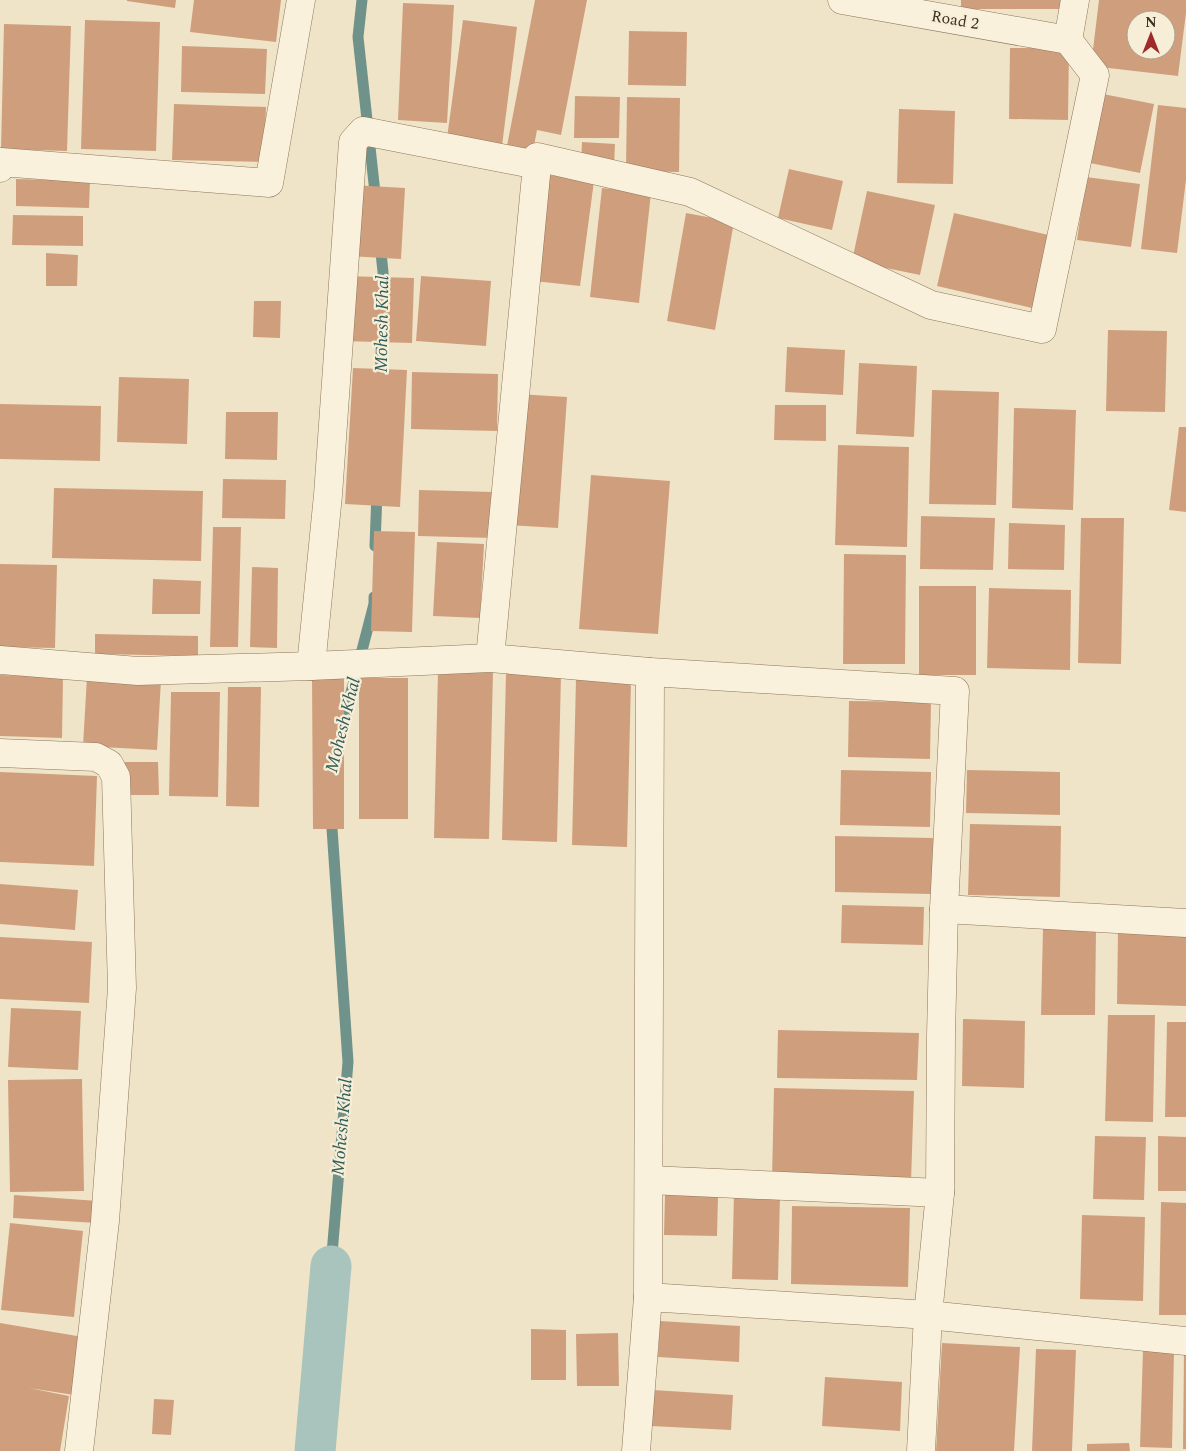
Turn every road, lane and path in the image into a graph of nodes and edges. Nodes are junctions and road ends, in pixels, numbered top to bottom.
1 (301, 0) edge
2 (842, 0) edge
3 (1075, 0) edge
4 (1068, 40) junction
5 (537, 165) junction
6 (0, 168) edge
7 (490, 658) junction
8 (0, 660) edge
9 (311, 666) junction
10 (650, 672) junction
11 (0, 753) edge
12 (944, 909) junction
13 (1186, 923) edge
14 (649, 1180) junction
15 (940, 1193) junction
16 (648, 1297) junction
17 (928, 1315) junction
18 (1186, 1341) edge
19 (79, 1451) edge
20 (636, 1451) edge
21 (922, 1451) edge

1 - 6 street
2 - 4 street, Road 2
3 - 4 street
4 - 5 street
5 - 7 street
5 - 9 street
7 - 9 street
7 - 10 street
8 - 9 street
10 - 12 street
10 - 14 street
11 - 19 street
12 - 13 street
12 - 15 street
14 - 15 street
14 - 16 street
15 - 17 street
16 - 17 street
16 - 20 street
17 - 18 street
17 - 21 street

